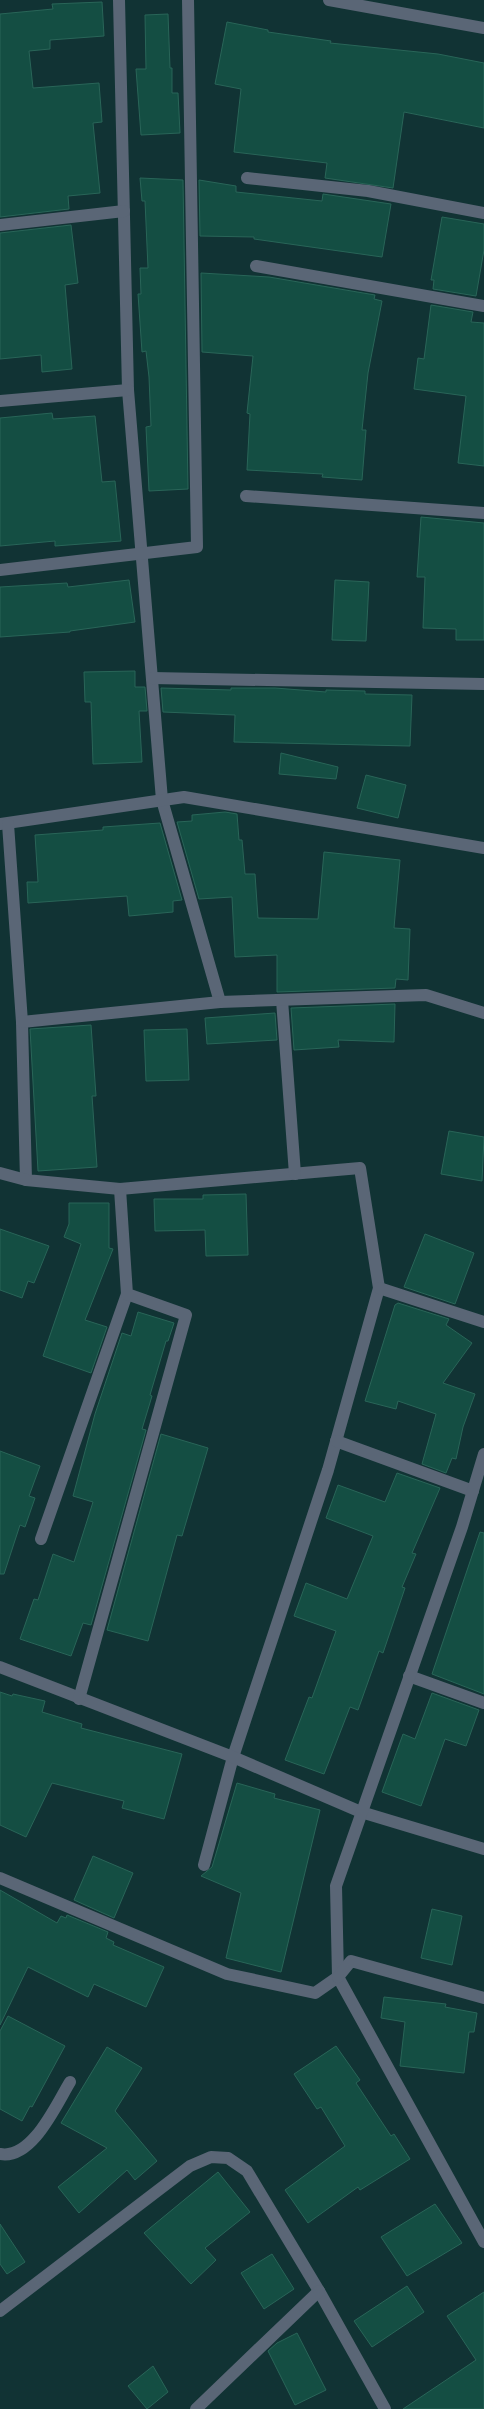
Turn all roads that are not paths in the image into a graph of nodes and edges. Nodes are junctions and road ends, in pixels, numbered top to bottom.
1 (119, 0) edge
2 (188, 0) edge
3 (329, 0) edge
4 (484, 28) edge
5 (247, 178) dead end
6 (124, 211) junction
7 (484, 213) edge
8 (0, 225) edge
9 (256, 266) dead end
10 (484, 306) edge
11 (128, 390) junction
12 (0, 401) edge
13 (246, 496) dead end
14 (484, 513) edge
15 (140, 552) junction
16 (0, 570) edge
17 (152, 678) junction
18 (484, 684) edge
19 (162, 800) junction
20 (4, 824) edge
21 (484, 848) edge
22 (282, 1000) junction
23 (220, 1002) junction
24 (484, 1013) edge
25 (22, 1022) junction
26 (0, 1173) edge
27 (295, 1174) junction
28 (26, 1180) junction
29 (120, 1189) junction
30 (379, 1288) junction
31 (127, 1294) junction
32 (484, 1322) edge
33 (336, 1441) junction
34 (484, 1454) edge
35 (473, 1491) junction
36 (41, 1539) dead end
37 (0, 1668) edge
38 (409, 1676) junction
39 (79, 1698) junction
40 (484, 1703) edge
41 (232, 1757) junction
42 (361, 1812) junction
43 (484, 1849) edge
44 (204, 1865) dead end
45 (0, 1878) edge
46 (338, 1977) junction
47 (484, 1998) edge
48 (70, 2082) dead end
49 (0, 2154) edge
50 (484, 2242) edge
51 (319, 2291) junction
52 (0, 2311) edge
53 (196, 2409) edge
54 (385, 2409) edge

1 - 6 street
2 - 15 street
3 - 4 street
5 - 7 street
6 - 8 street
6 - 11 street
9 - 10 street
11 - 12 street
11 - 15 street
13 - 14 street
15 - 16 street
15 - 17 street
17 - 18 street
17 - 19 street
19 - 20 street
19 - 21 street
19 - 23 street
20 - 25 street
22 - 23 street
22 - 24 street
22 - 27 street
23 - 25 street
25 - 28 street
26 - 28 street
27 - 29 street
27 - 30 street
28 - 29 street
29 - 31 street
30 - 32 street
30 - 33 street
31 - 36 street
31 - 39 street
33 - 35 street
33 - 41 street
34 - 35 street
35 - 38 street
37 - 39 street
38 - 40 street
38 - 42 street
39 - 41 street
41 - 42 street
41 - 44 street
42 - 43 street
42 - 46 street
45 - 46 street
46 - 47 street
46 - 50 street
48 - 49 street
51 - 52 street
51 - 53 street
51 - 54 street

